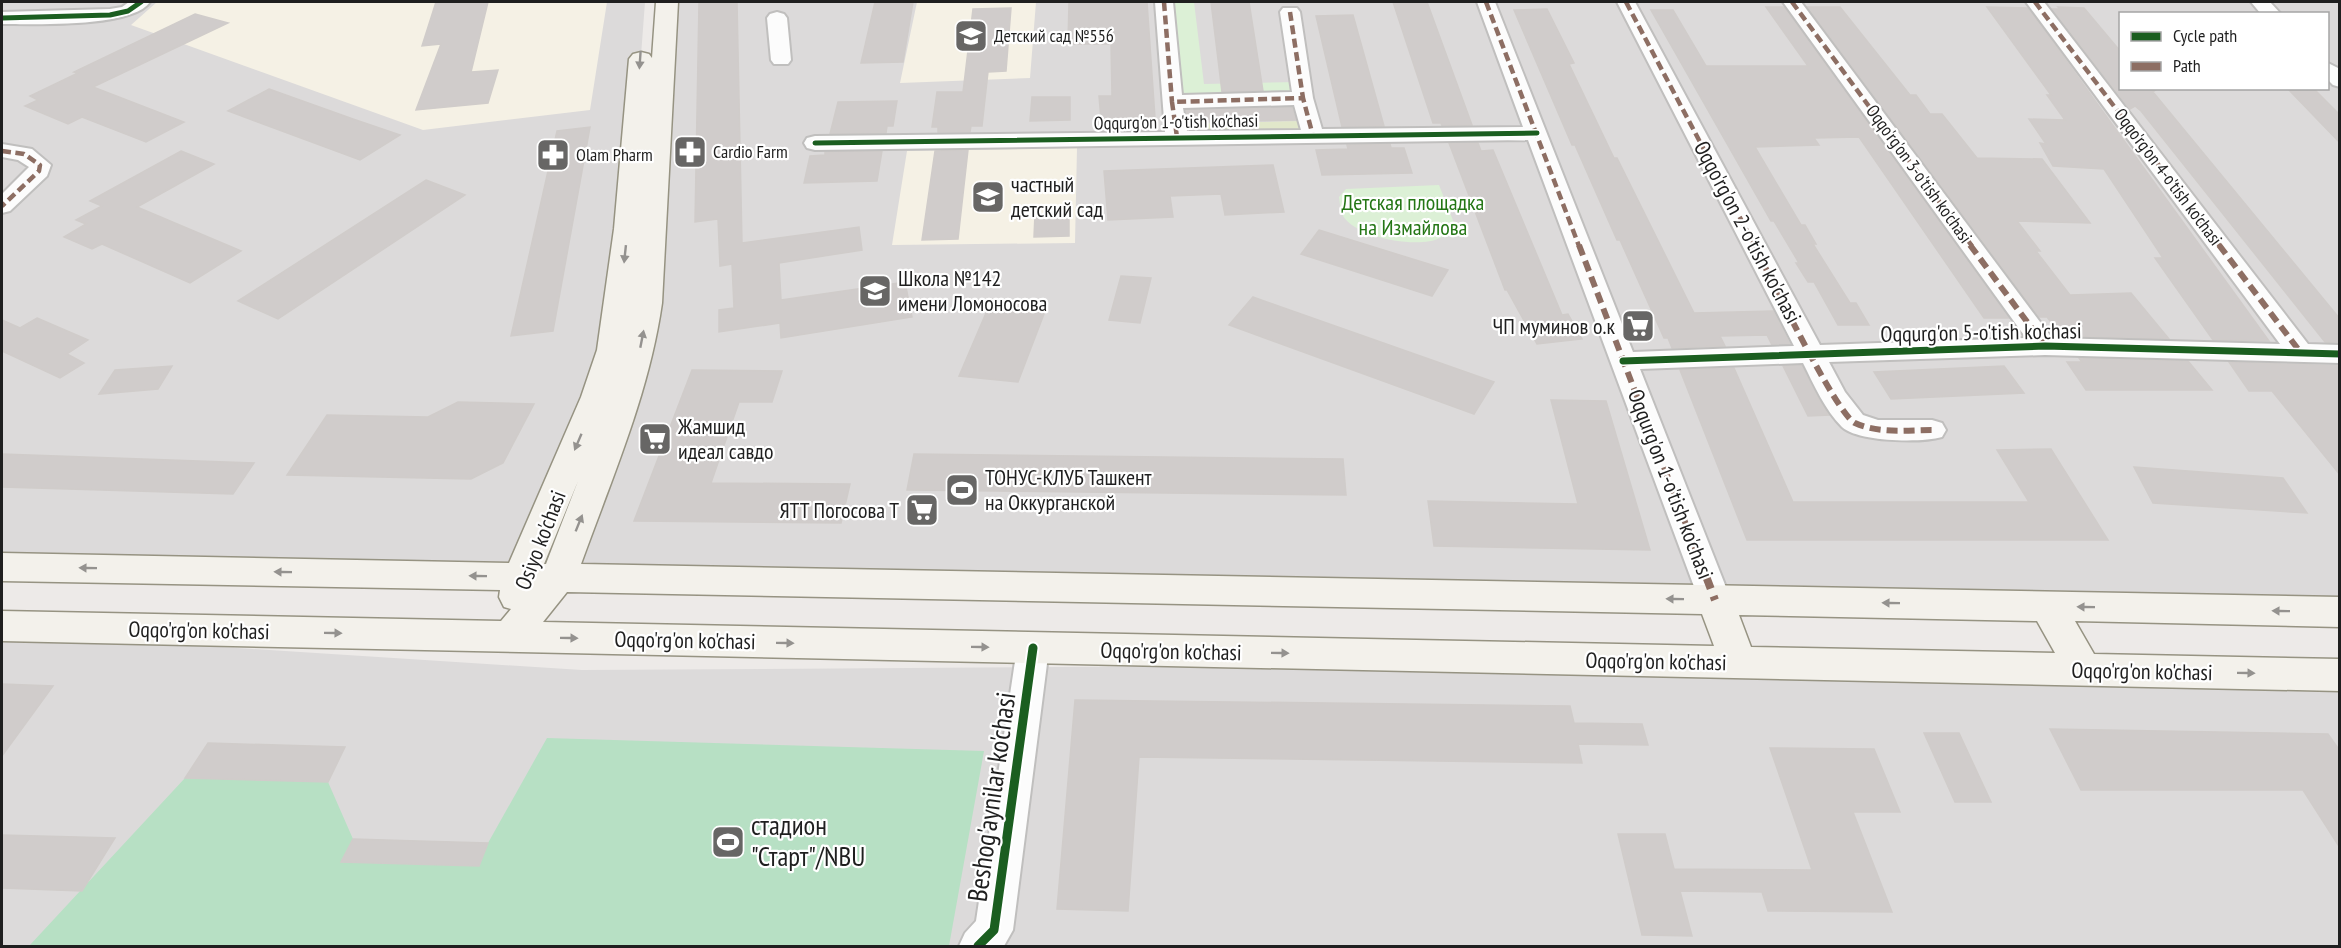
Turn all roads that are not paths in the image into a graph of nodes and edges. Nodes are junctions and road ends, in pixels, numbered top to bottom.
1 (141, 2) edge
2 (645, 2) edge
3 (667, 2) edge
4 (1164, 2) edge
5 (1486, 2) edge
6 (1626, 2) edge
7 (1792, 2) edge
8 (2035, 2) edge
9 (1290, 12) dead end
10 (2, 18) edge
11 (777, 18) dead end
12 (781, 60) dead end
13 (2329, 70) edge
14 (2340, 81) edge
15 (1303, 98) junction
16 (1172, 102) junction
17 (1537, 133) junction
18 (1313, 136) junction
19 (1177, 137) junction
20 (815, 143) dead end
21 (2, 151) edge
22 (2, 206) edge
23 (2045, 346) junction
24 (2301, 353) junction
25 (1813, 354) junction
26 (2340, 354) edge
27 (1623, 361) junction
28 (1932, 430) dead end
29 (2, 567) edge
30 (521, 577) junction
31 (558, 578) junction
32 (1716, 600) junction
33 (2047, 606) junction
34 (2340, 612) edge
35 (2, 626) edge
36 (510, 637) junction
37 (1033, 648) junction
38 (1739, 663) junction
39 (2083, 670) junction
40 (2340, 675) edge
41 (978, 946) edge

1 - 10 street
2 -> 30 main road, Osiyo ko'chasi
31 -> 3 main road, Osiyo ko'chasi
4 - 16 street
5 - 17 street, Oqqurg'on 1-o'tish ko'chasi
6 - 25 street, Oqqo'rg'on 2-o'tish ko'chasi
7 - 23 street, Oqqo'rg'on 3-o'tish ko'chasi
8 - 24 street, Oqqo'rg'on 4-o'tish ko'chasi
9 - 15 street
11 - 12 street
13 - 14 street
15 - 16 street
15 - 18 street
16 - 19 street
17 - 18 street, Oqqurg'on 1-o'tish ko'chasi
17 - 27 street, Oqqurg'on 1-o'tish ko'chasi
18 - 19 street, Oqqurg'on 1-o'tish ko'chasi
19 - 20 street, Oqqurg'on 1-o'tish ko'chasi
21 - 22 street
23 - 24 street, Oqqurg'on 5-o'tish ko'chasi
23 - 25 street, Oqqurg'on 5-o'tish ko'chasi
24 - 26 street, Oqqurg'on 5-o'tish ko'chasi
25 - 27 street, Oqqurg'on 5-o'tish ko'chasi
25 - 28 street, Oqqo'rg'on 2-o'tish ko'chasi
27 - 32 street, Oqqurg'on 1-o'tish ko'chasi
30 -> 29 main road
30 - 31 main road
30 - 36 main road, Osiyo ko'chasi
32 -> 31 main road
31 - 36 main road, Osiyo ko'chasi
33 -> 32 main road
32 - 38 main road
34 -> 33 main road
33 - 39 main road
35 -> 36 main road, Oqqo'rg'on ko'chasi
36 -> 37 main road, Oqqo'rg'on ko'chasi
37 -> 38 main road, Oqqo'rg'on ko'chasi
37 - 41 street, Beshog'aynilar ko'chasi
38 - 39 main road, Oqqo'rg'on ko'chasi
39 -> 40 main road, Oqqo'rg'on ko'chasi

